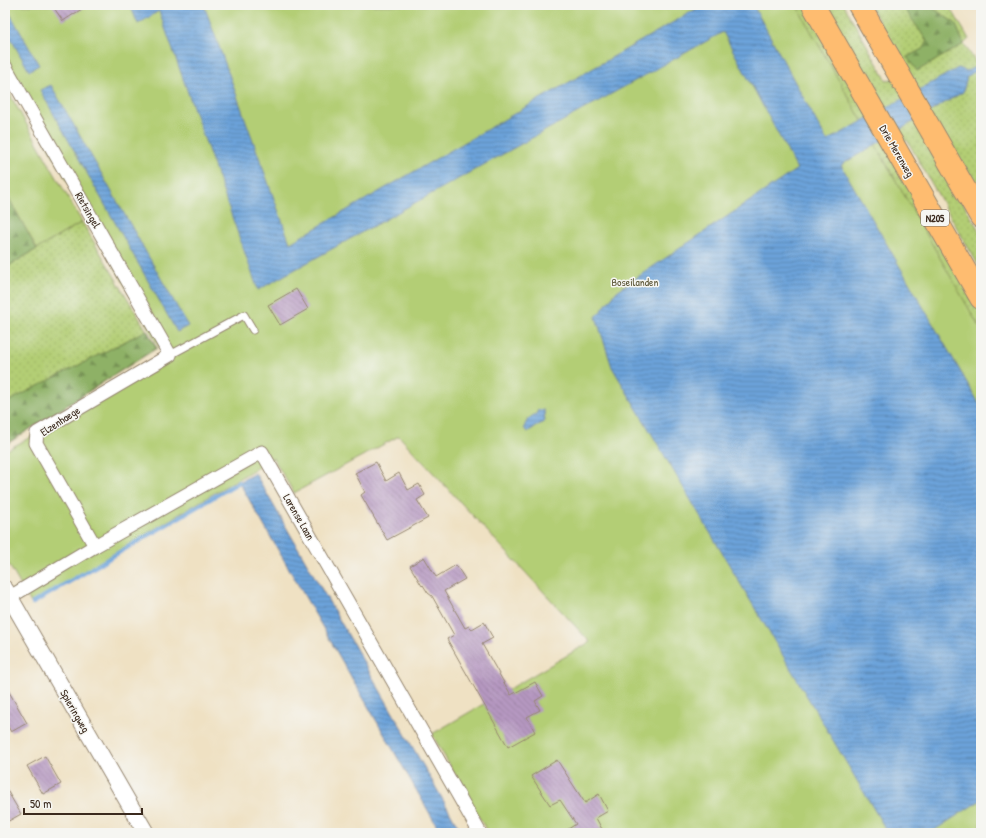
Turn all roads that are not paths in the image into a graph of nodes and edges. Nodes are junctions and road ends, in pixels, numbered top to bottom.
1 (812, 5) edge
2 (859, 5) edge
3 (5, 66) edge
4 (981, 217) edge
5 (981, 298) edge
6 (253, 330) dead end
7 (170, 355) junction
8 (95, 546) junction
9 (7, 593) edge
10 (146, 833) edge
11 (480, 833) edge

1 - 5 highway, Drie Merenweg / N205
2 - 4 highway
3 - 7 street, Rietsingel
6 - 7 lane
7 - 8 street, Elzenhaege
8 - 9 street, Larense Laan
8 - 11 street, Larense Laan
9 - 10 street, Spieringweg

